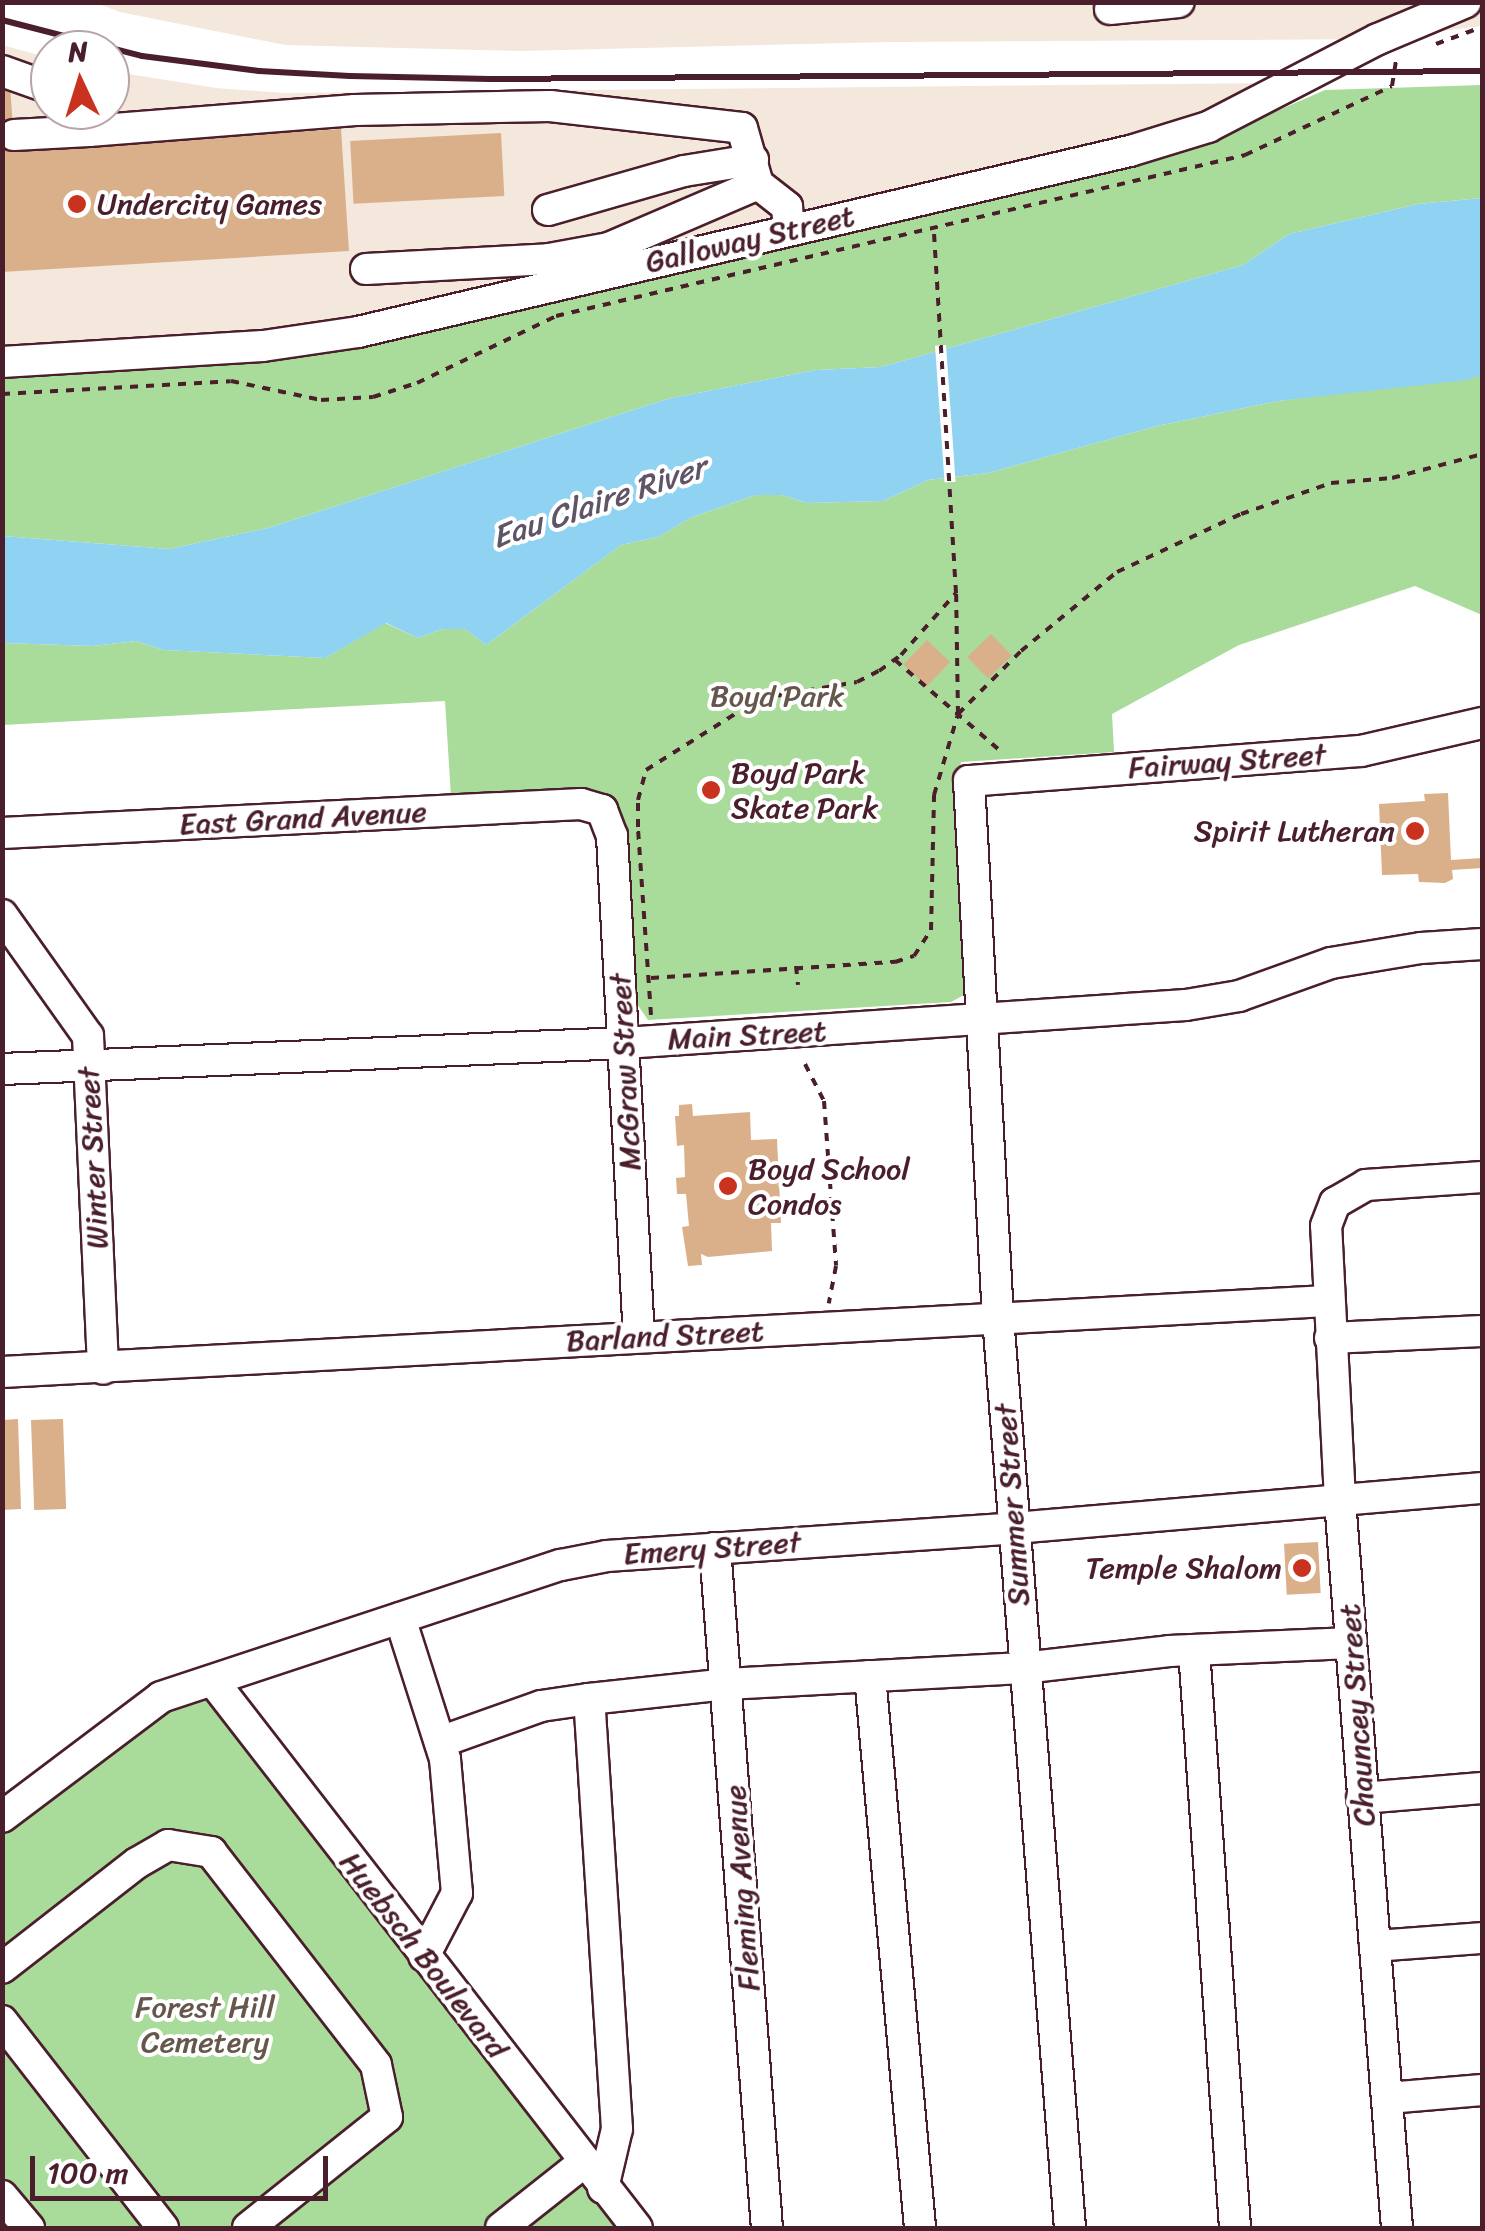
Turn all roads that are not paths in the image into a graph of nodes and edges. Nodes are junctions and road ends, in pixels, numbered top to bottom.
1 (1179, 2) edge
2 (1466, 2) edge
3 (1110, 9) dead end
4 (1420, 11) edge
5 (2, 71) edge
6 (30, 81) edge
7 (130, 118) edge
8 (36, 130) edge
9 (14, 135) dead end
10 (755, 172) junction
11 (548, 210) dead end
12 (789, 230) junction
13 (366, 269) dead end
14 (2, 362) edge
15 (1482, 723) edge
16 (969, 780) joint
17 (602, 810) joint
18 (2, 833) edge
19 (2, 915) edge
20 (1482, 944) edge
21 (982, 1020) junction
22 (624, 1043) junction
23 (89, 1066) junction
24 (2, 1069) edge
25 (1482, 1178) edge
26 (1327, 1301) junction
27 (998, 1318) junction
28 (1482, 1331) edge
29 (639, 1337) junction
30 (1330, 1338) junction
31 (102, 1368) junction
32 (2, 1372) edge
33 (1482, 1488) edge
34 (1340, 1500) junction
35 (1015, 1528) junction
36 (714, 1548) junction
37 (400, 1618) junction
38 (1351, 1644) junction
39 (1194, 1650) junction
40 (1022, 1668) junction
41 (870, 1676) junction
42 (212, 1680) junction
43 (726, 1684) junction
44 (589, 1699) junction
45 (440, 1742) junction
46 (1482, 1788) edge
47 (1362, 1798) junction
48 (2, 1817) edge
49 (1482, 1938) edge
50 (1375, 1946) junction
51 (424, 1956) junction
52 (2, 1968) edge
53 (2, 2021) edge
54 (1482, 2090) edge
55 (1388, 2098) junction
56 (583, 2163) junction
57 (603, 2188) junction
58 (2, 2196) edge
59 (508, 2226) edge
60 (29, 2228) edge
61 (163, 2228) edge
62 (248, 2228) edge
63 (637, 2228) edge
64 (768, 2228) edge
65 (920, 2228) edge
66 (1070, 2228) edge
67 (1235, 2228) edge
68 (1397, 2228) edge

1 - 3 street
2 - 4 street, Galloway Street
4 - 12 street, Galloway Street
5 - 6 street
7 - 10 street
8 - 9 street
10 - 11 street
10 - 12 street
10 - 13 street
12 - 14 street, Galloway Street
15 - 16 street, Fairway Street
16 - 21 street, Summer Street
17 - 18 street, East Grand Avenue
17 - 22 street, McGraw Street
19 - 23 street, Winter Street
20 - 21 street, Main Street
21 - 22 street, Main Street
21 - 27 street, Summer Street
22 - 23 street, Main Street
22 - 29 street, McGraw Street
23 - 24 street, Main Street
23 - 31 street, Winter Street
25 - 26 street, Chauncey Street
26 - 27 street, Barland Street
26 - 30 street, Chauncey Street
27 - 29 street, Barland Street
27 - 35 street, Summer Street
28 - 30 street
29 - 31 street, Barland Street
30 - 34 street, Chauncey Street
31 - 32 street, Barland Street
33 - 34 street, Emery Street
34 - 35 street, Emery Street
34 - 38 street, Chauncey Street
35 - 36 street, Emery Street
35 - 40 street, Summer Street
36 - 37 street, Emery Street
36 - 43 street, Fleming Avenue
37 - 42 street, Emery Street
37 - 45 street
38 - 39 street
38 - 47 street, Chauncey Street
39 - 40 street
39 - 67 street
40 - 41 street
40 - 66 street, Summer Street
41 - 43 street
41 - 65 street
42 - 48 street, Emery Street
42 - 51 street, Huebsch Boulevard
43 - 44 street
43 - 64 street, Fleming Avenue
44 - 45 street
44 - 57 street
45 - 51 street
46 - 47 street
47 - 50 street, Chauncey Street
49 - 50 street
50 - 55 street, Chauncey Street
51 - 56 street, Huebsch Boulevard
52 - 62 street
53 - 61 street
54 - 55 street
55 - 68 street, Chauncey Street
56 - 57 street, Huebsch Boulevard
56 - 59 street
57 - 63 street, Huebsch Boulevard
58 - 60 street

